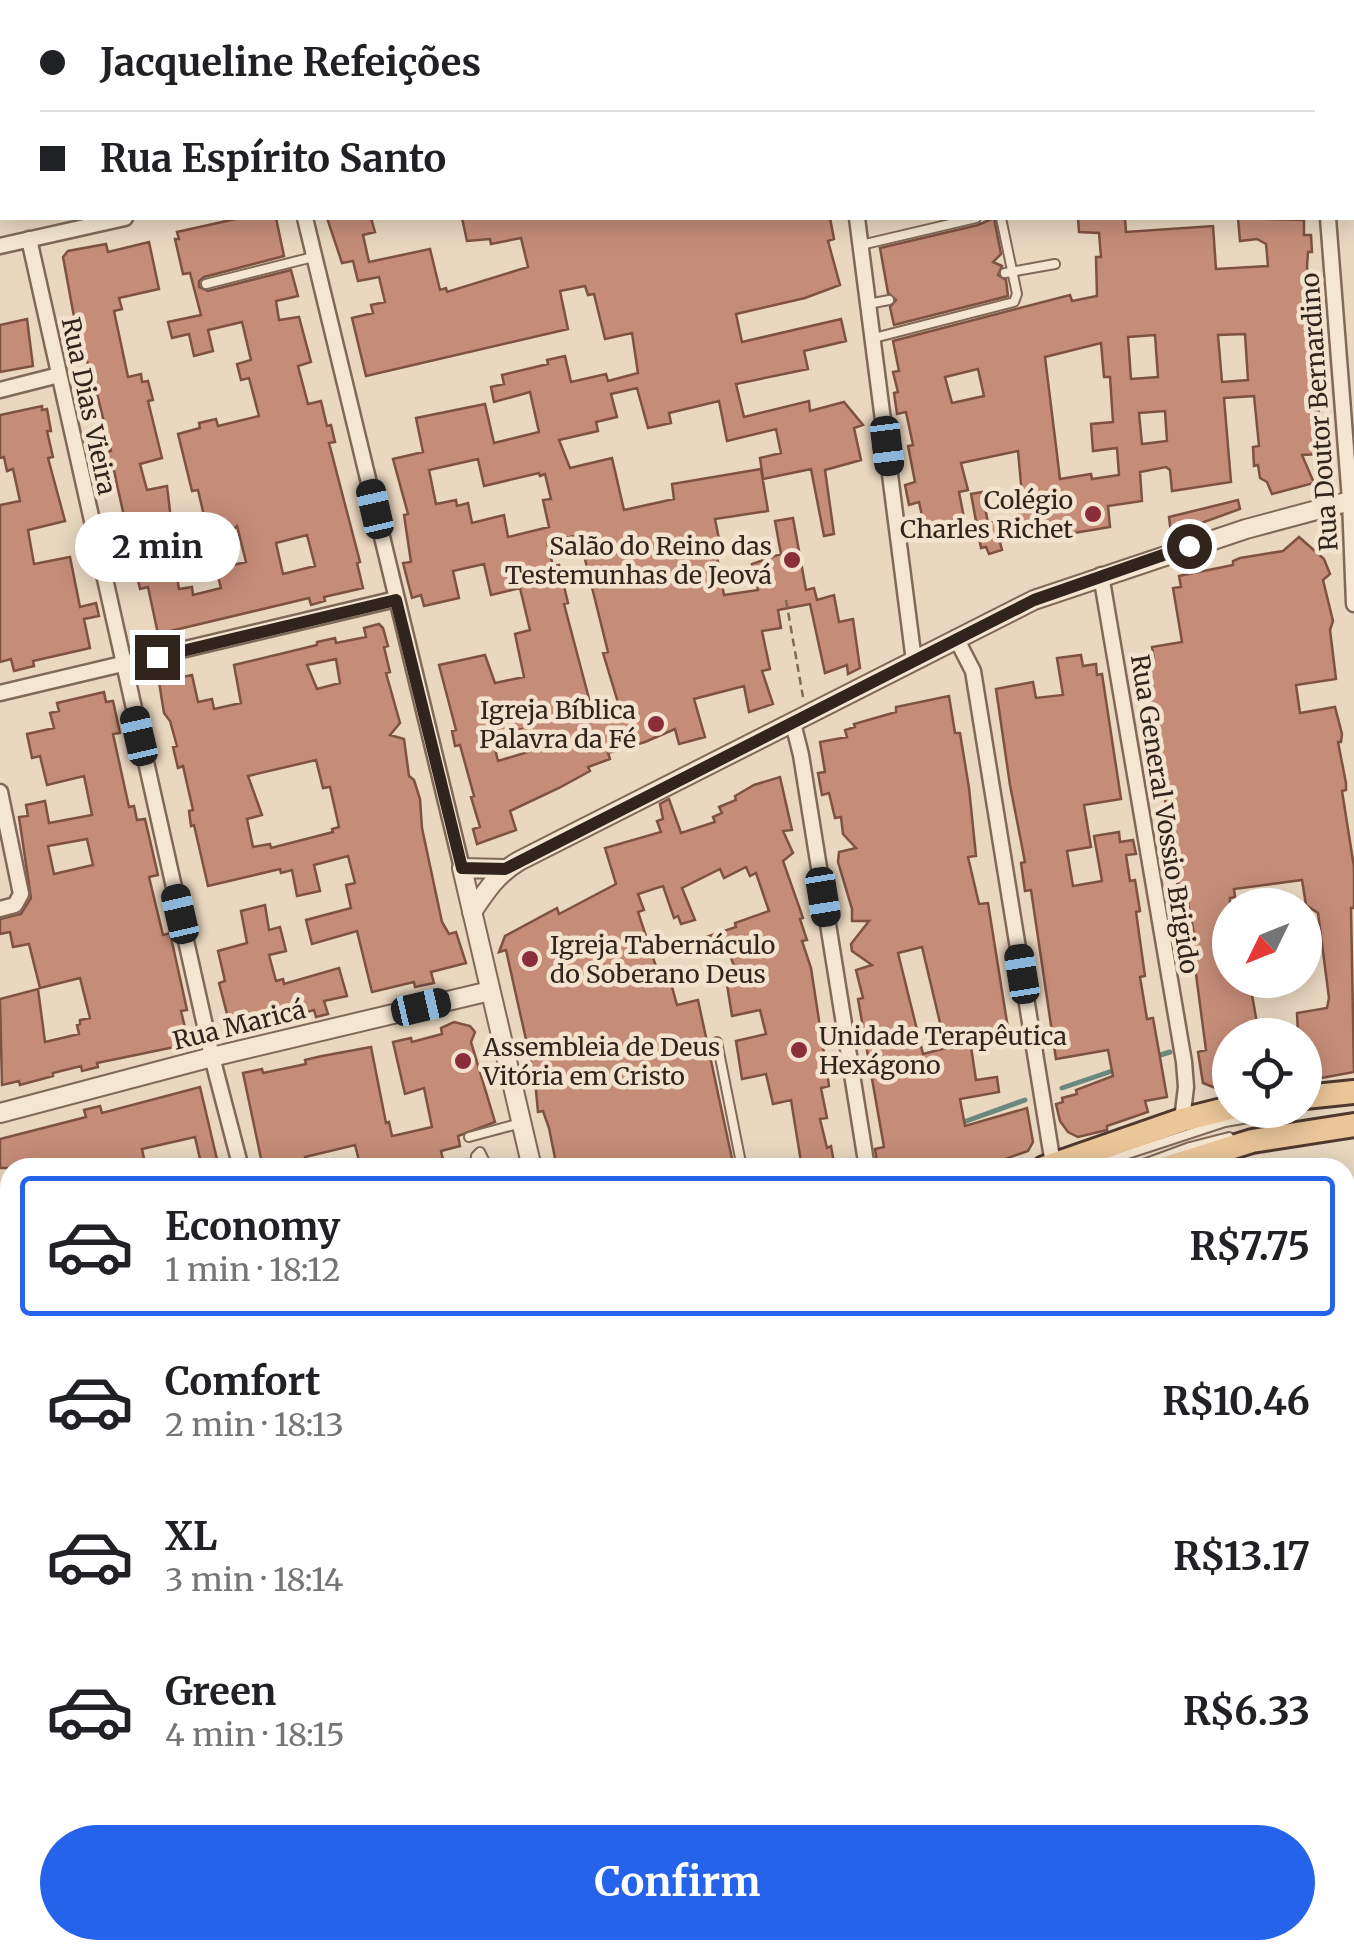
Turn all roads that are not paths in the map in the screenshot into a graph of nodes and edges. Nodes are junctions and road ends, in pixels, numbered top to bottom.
1 (115, 220) edge
2 (306, 220) edge
3 (857, 220) edge
4 (967, 220) edge
5 (1001, 220) edge
6 (1328, 220) edge
7 (29, 239) junction
8 (860, 245) junction
9 (0, 246) edge
10 (315, 256) junction
11 (1055, 264) dead end
12 (1008, 273) junction
13 (206, 284) dead end
14 (888, 300) dead end
15 (868, 304) junction
16 (874, 338) junction
17 (59, 374) junction
18 (1348, 385) edge
19 (0, 390) edge
20 (1352, 500) edge
21 (1101, 576) junction
22 (396, 600) junction
23 (1354, 604) edge
24 (956, 638) junction
25 (914, 662) junction
26 (123, 665) junction
27 (0, 694) edge
28 (800, 720) junction
29 (0, 792) edge
30 (6, 848) edge
31 (462, 868) junction
32 (505, 869) junction
33 (0, 910) edge
34 (472, 912) junction
35 (490, 991) junction
36 (717, 1042) dead end
37 (212, 1056) junction
38 (1354, 1092) edge
39 (1322, 1099) edge
40 (1322, 1102) edge
41 (1354, 1102) edge
42 (1212, 1112) edge
43 (0, 1113) edge
44 (1354, 1114) edge
45 (1322, 1119) edge
46 (1182, 1120) junction
47 (522, 1124) junction
48 (1212, 1126) edge
49 (1354, 1126) edge
50 (1271, 1128) edge
51 (469, 1137) dead end
52 (238, 1158) edge
53 (530, 1158) edge
54 (740, 1158) edge
55 (866, 1158) edge
56 (1047, 1158) edge
57 (1071, 1158) edge
58 (1115, 1158) edge
59 (1160, 1158) edge
60 (1199, 1158) edge

1 - 7 street
2 - 10 street
3 - 8 street
4 - 8 lane
5 - 12 lane
6 - 18 street, Rua Doutor Bernardino
7 - 9 street
7 - 17 street, Rua Dias Vieira
8 - 15 street
10 - 13 lane
10 - 22 street
11 - 12 lane
12 - 16 lane
14 - 15 lane
15 - 16 street
16 - 25 street
17 - 19 street
17 - 26 street, Rua Dias Vieira
18 - 20 street, Rua Doutor Bernardino
20 - 21 street
20 - 23 street, Rua Doutor Bernardino
21 - 24 street
21 - 46 street, Rua General Vossio Brigido
22 - 26 street
22 - 31 street
24 - 25 street
24 - 56 street
25 - 28 street
26 - 27 street
26 - 37 street, Rua Dias Vieira
28 - 32 street
28 - 55 street
29 - 30 street
30 - 33 street
31 - 32 street
31 - 34 street
32 - 34 street
34 - 35 street
35 - 37 street, Rua Maricá
35 - 47 street
36 - 54 lane
37 - 43 street, Rua Maricá
37 - 52 street, Rua Dias Vieira
38 - 39 main road
40 - 41 lane
42 - 46 main road
44 - 45 lane
46 - 57 main road
47 - 51 lane
47 - 53 street
48 - 58 lane
49 - 60 main road
50 - 59 lane

